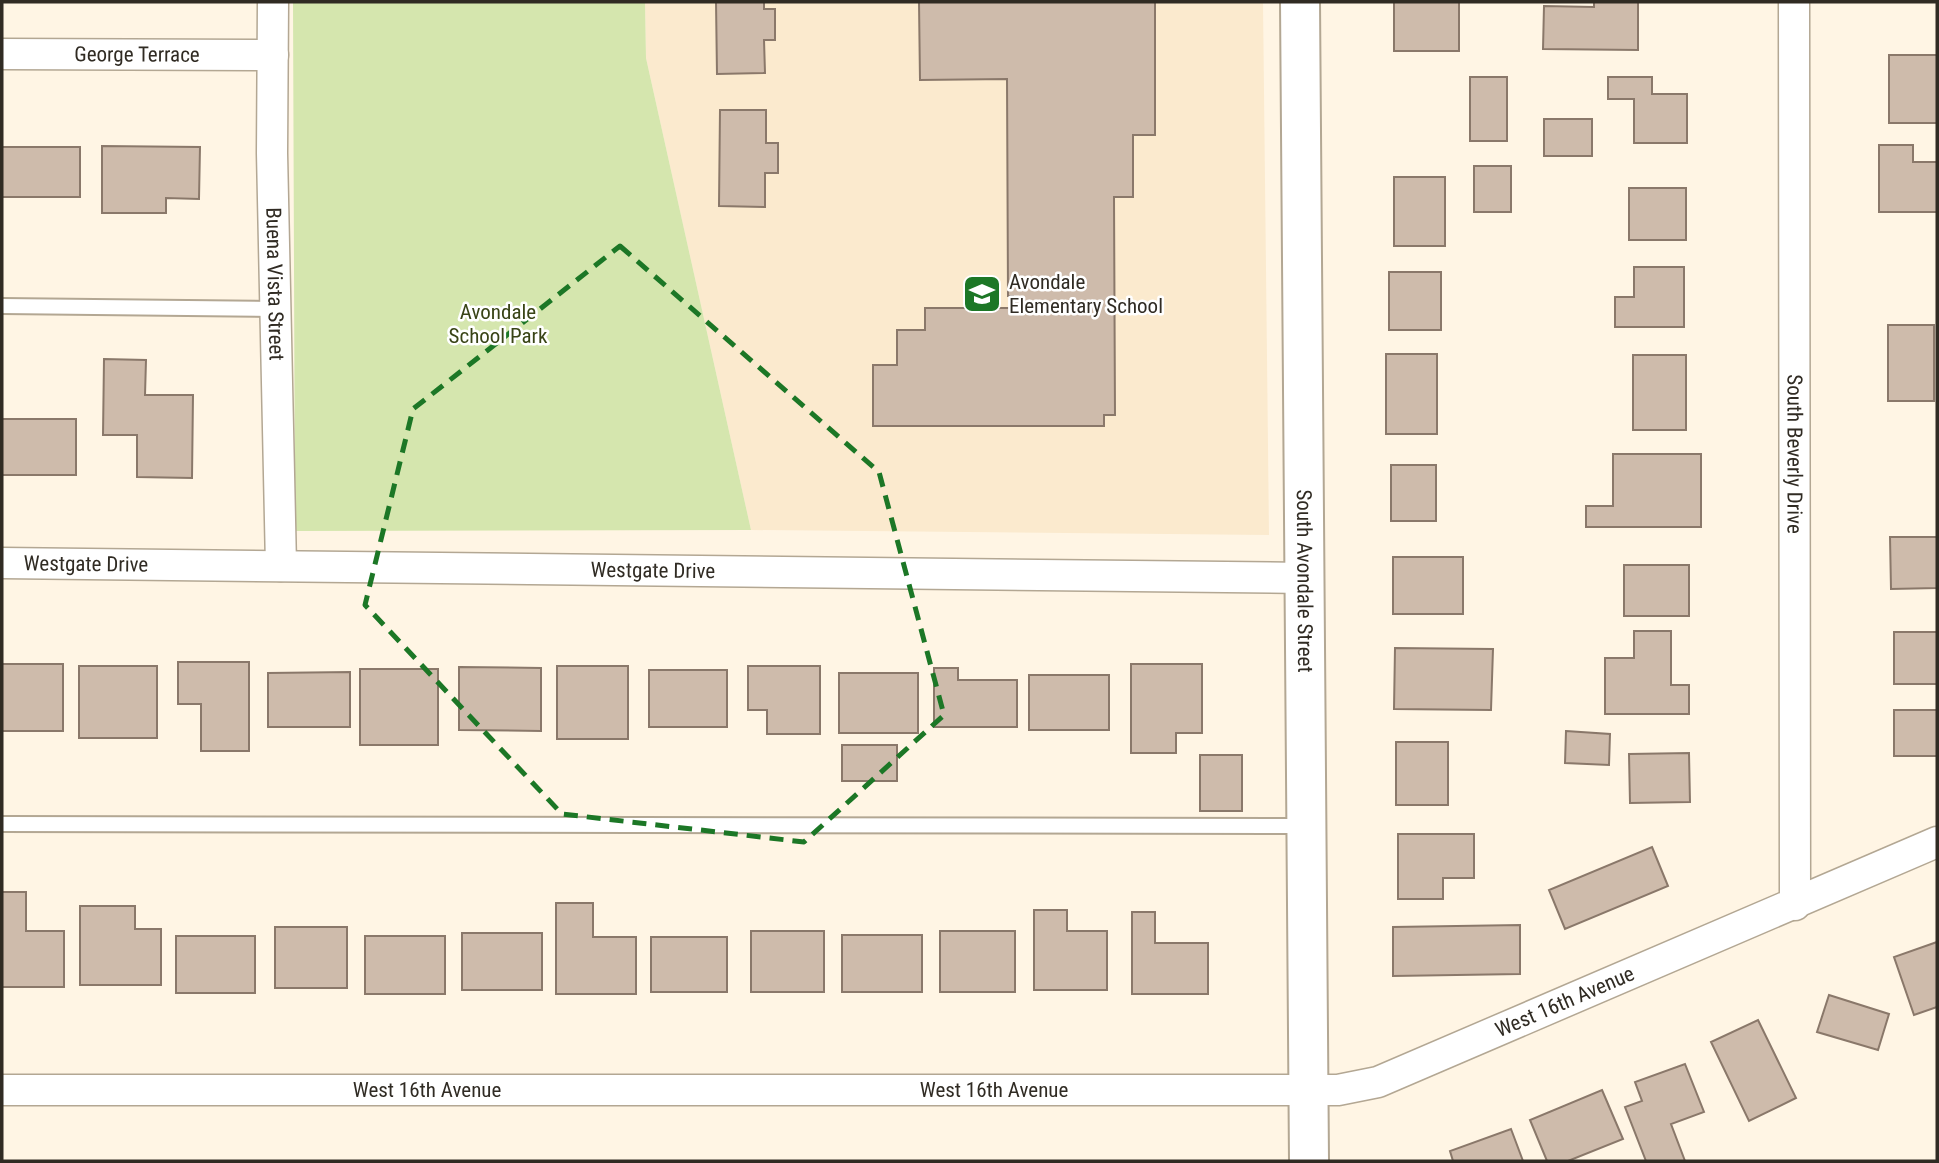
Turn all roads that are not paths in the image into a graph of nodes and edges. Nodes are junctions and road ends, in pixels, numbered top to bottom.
1 (273, 2) edge
2 (1300, 2) edge
3 (1794, 2) edge
4 (2, 54) edge
5 (273, 55) junction
6 (2, 306) edge
7 (275, 309) junction
8 (2, 563) edge
9 (281, 566) junction
10 (1306, 578) junction
11 (2, 824) edge
12 (1307, 826) junction
13 (1937, 842) edge
14 (1795, 905) junction
15 (2, 1090) edge
16 (1309, 1091) junction
17 (1308, 1161) edge

1 - 5 street, Buena Vista Street
2 - 10 main road, South Avondale Street
3 - 14 street, South Beverly Drive
4 - 5 street, George Terrace
5 - 7 street, Buena Vista Street
6 - 7 lane
7 - 9 street, Buena Vista Street
8 - 9 street, Westgate Drive
9 - 10 street, Westgate Drive
10 - 12 main road, South Avondale Street
11 - 12 lane
12 - 16 main road, South Avondale Street
13 - 14 street, West 16th Avenue
14 - 16 street, West 16th Avenue
15 - 16 street, West 16th Avenue
16 - 17 main road, South Avondale Street

